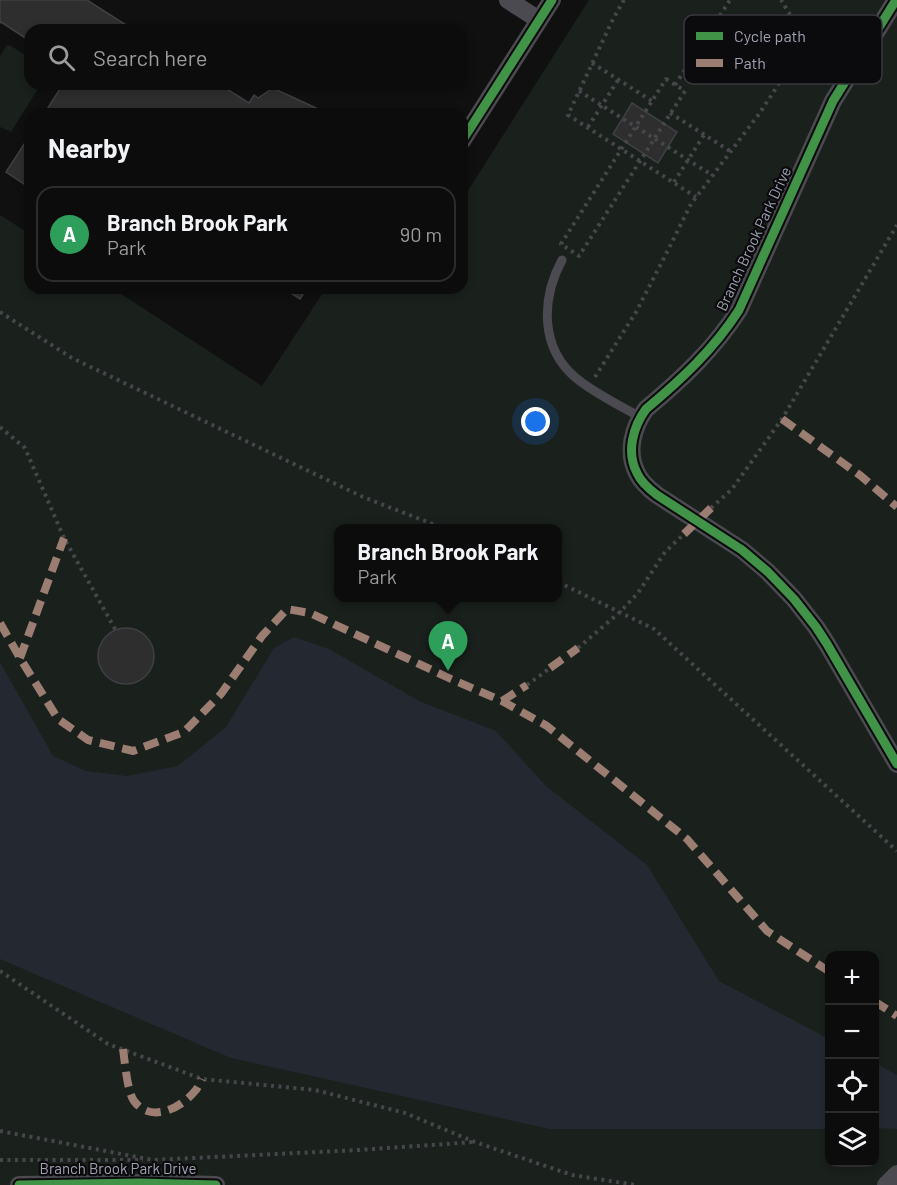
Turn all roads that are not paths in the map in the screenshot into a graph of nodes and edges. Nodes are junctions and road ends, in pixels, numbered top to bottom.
1 (508, 0) edge
2 (552, 0) edge
3 (896, 0) edge
4 (539, 20) junction
5 (882, 22) edge
6 (844, 84) edge
7 (468, 132) edge
8 (562, 260) dead end
9 (640, 417) junction
10 (897, 764) edge
11 (897, 1174) edge
12 (20, 1185) edge
13 (216, 1185) edge
14 (886, 1185) edge

1 - 4 street
2 - 4 street
3 - 5 street, Branch Brook Park Drive
4 - 7 street
6 - 9 street, Branch Brook Park Drive
8 - 9 lane
9 - 10 street
11 - 14 street
12 - 13 street, Branch Brook Park Drive

